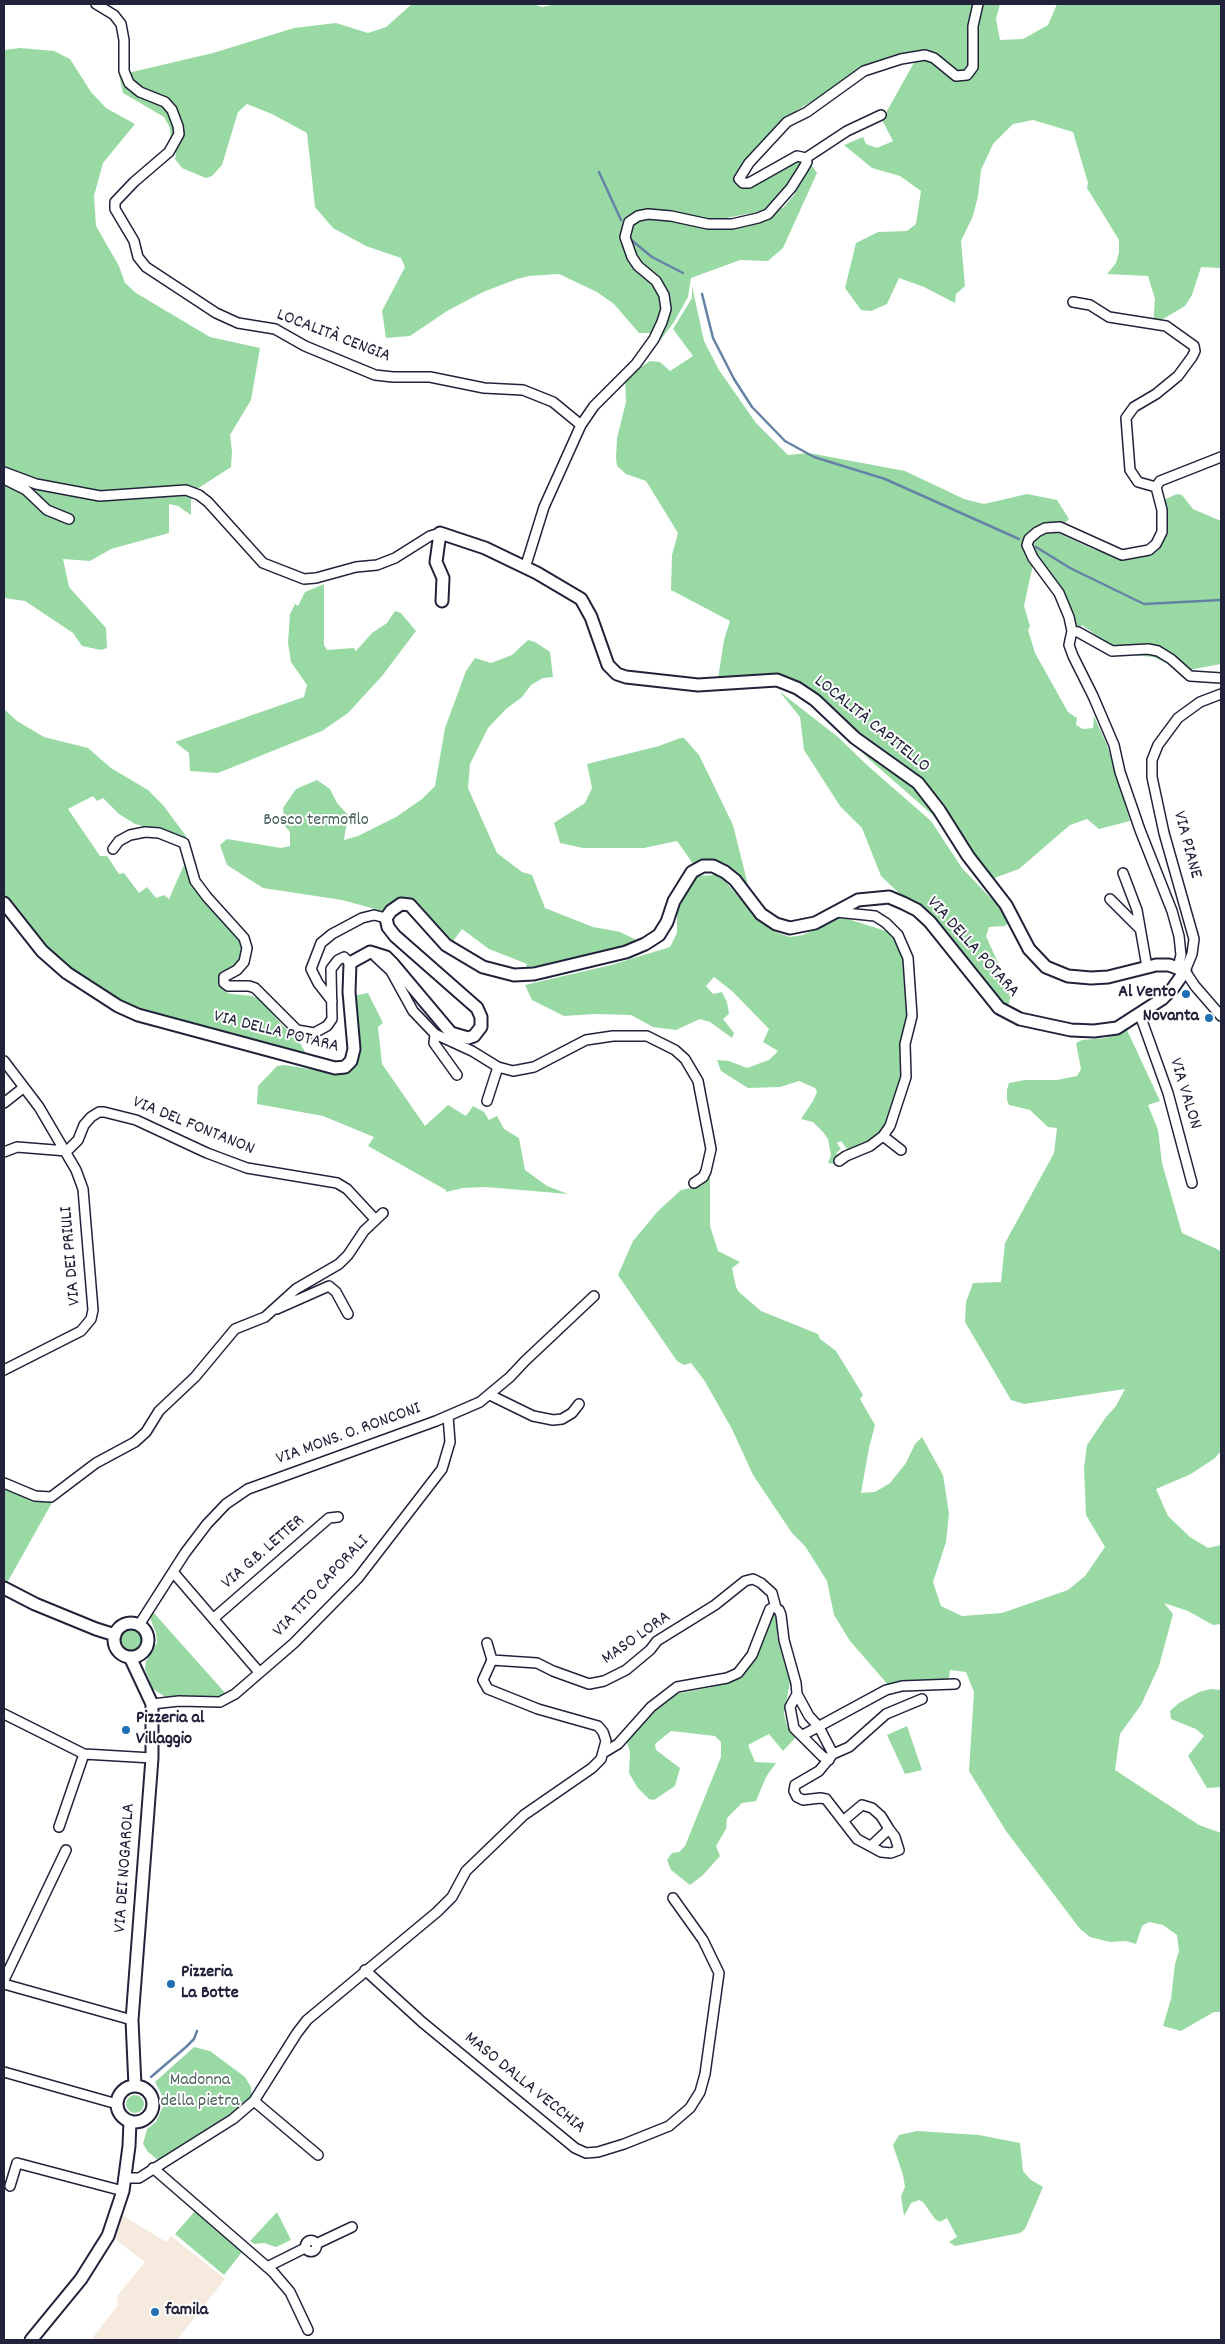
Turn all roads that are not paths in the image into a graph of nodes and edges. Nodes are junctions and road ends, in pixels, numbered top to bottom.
1 (96, 4) edge
2 (978, 4) edge
3 (881, 114) dead end
4 (806, 158) junction
5 (1073, 302) dead end
6 (581, 425) junction
7 (1221, 457) edge
8 (4, 472) edge
9 (4, 480) edge
10 (1156, 486) junction
11 (70, 519) dead end
12 (440, 534) junction
13 (525, 568) junction
14 (442, 601) dead end
15 (1072, 631) junction
16 (1221, 678) edge
17 (1221, 694) edge
18 (113, 849) dead end
19 (1123, 873) dead end
20 (1110, 899) dead end
21 (4, 904) edge
22 (833, 912) junction
23 (386, 918) junction
24 (1140, 929) junction
25 (370, 952) junction
26 (350, 963) junction
27 (1147, 967) junction
28 (1182, 969) junction
29 (332, 1001) junction
30 (1140, 1015) junction
31 (1221, 1016) edge
32 (435, 1034) junction
33 (4, 1061) edge
34 (498, 1067) junction
35 (457, 1075) dead end
36 (22, 1088) junction
37 (488, 1101) dead end
38 (4, 1103) edge
39 (884, 1136) junction
40 (901, 1150) dead end
41 (67, 1151) junction
42 (4, 1152) edge
43 (840, 1161) dead end
44 (694, 1182) dead end
45 (1192, 1183) dead end
46 (384, 1213) dead end
47 (373, 1217) dead end
48 (594, 1296) dead end
49 (270, 1312) junction
50 (348, 1314) dead end
51 (4, 1370) edge
52 (490, 1395) junction
53 (579, 1404) dead end
54 (448, 1416) junction
55 (4, 1483) edge
56 (338, 1516) dead end
57 (173, 1572) junction
58 (4, 1588) edge
59 (776, 1608) junction
60 (214, 1618) junction
61 (139, 1625) junction
62 (115, 1635) junction
63 (487, 1644) dead end
64 (130, 1657) junction
65 (492, 1660) junction
66 (260, 1672) junction
67 (955, 1684) dead end
68 (797, 1694) junction
69 (922, 1699) dead end
70 (152, 1704) junction
71 (4, 1714) edge
72 (819, 1727) junction
73 (803, 1735) junction
74 (602, 1753) junction
75 (84, 1754) junction
76 (831, 1757) junction
77 (152, 1758) junction
78 (843, 1821) junction
79 (58, 1827) dead end
80 (889, 1829) junction
81 (871, 1846) junction
82 (66, 1850) dead end
83 (673, 1898) dead end
84 (365, 1970) junction
85 (4, 1982) edge
86 (132, 2020) junction
87 (4, 2072) edge
88 (135, 2086) junction
89 (254, 2101) junction
90 (117, 2104) junction
91 (130, 2121) junction
92 (318, 2155) dead end
93 (153, 2168) junction
94 (124, 2178) junction
95 (10, 2186) dead end
96 (123, 2191) junction
97 (352, 2227) dead end
98 (267, 2267) junction
99 (308, 2330) dead end
100 (31, 2340) edge

1 - 6 street, LOCALITÀ CENGIA
2 - 4 street
3 - 4 street
4 - 6 street
5 - 10 street
6 - 13 street
7 - 10 street
8 - 12 street
9 - 11 street
10 - 15 street, VIA PIANE
12 - 13 street, LOCALITÀ CAPITELLO
12 - 14 street
13 - 27 street, LOCALITÀ CAPITELLO
15 - 16 street
15 - 28 street, VIA PIANE
17 - 28 street, VIA PIANE
18 - 29 street
19 - 24 street
20 - 24 street
21 - 26 street, VIA DELLA POTARA
22 - 23 street, VIA DELLA POTARA
22 - 30 street, VIA DELLA POTARA
22 - 39 street
23 - 25 street
23 - 29 street
24 - 27 street
25 - 26 street
25 - 32 street
26 - 29 street
27 - 28 street, LOCALITÀ CAPITELLO
28 - 30 street, VIA PIANE
28 - 31 street
30 - 45 street, VIA VALON
32 - 34 street
32 - 35 street
33 - 36 street, VIA DEI PRIULI
34 - 37 street
34 - 44 street
36 - 38 street
36 - 41 street, VIA DEI PRIULI
39 - 40 street
39 - 43 street
41 - 42 street
41 - 47 street, VIA DEL FONTANON
41 - 51 street, VIA DEI PRIULI
46 - 49 street
48 - 52 street, VIA MONS. O. RONCONI
49 - 50 street
49 - 55 street
52 - 53 street
52 - 54 street, VIA MONS. O. RONCONI
54 - 57 street, VIA MONS. O. RONCONI
54 - 66 street, VIA TITO CAPORALI
56 - 60 street, VIA G.B. LETTER
57 - 60 street
57 - 61 street, VIA MONS. O. RONCONI
58 - 62 street
59 - 65 street, MASO LORA
59 - 68 street, MASO LORA
59 - 74 street
60 - 66 street
61 - 62 street
61 - 64 street
62 - 64 street
63 - 65 street
64 - 70 street, VIA DEI NOGAROLA
65 - 74 street
66 - 70 street, VIA TITO CAPORALI
67 - 72 street
68 - 72 street
68 - 73 street
69 - 76 street
70 - 77 street, VIA DEI NOGAROLA
71 - 75 street
72 - 73 street
72 - 76 street
73 - 76 street
74 - 84 street
75 - 77 street
75 - 79 street
76 - 78 street
77 - 86 street, VIA DEI NOGAROLA
78 - 80 street
78 - 81 street
80 - 81 street
80 - 81 street
82 - 85 street
83 - 84 street, MASO DALLA VECCHIA
84 - 89 street
85 - 86 street
86 - 88 street, VIA DEI NOGAROLA
87 - 90 street
88 - 90 street
88 - 91 street
89 - 92 street
89 - 93 street
90 - 91 street
91 - 94 street
93 - 94 street
93 - 98 street
94 - 96 street
95 - 96 street
96 - 100 street
97 - 98 street
98 - 99 street

